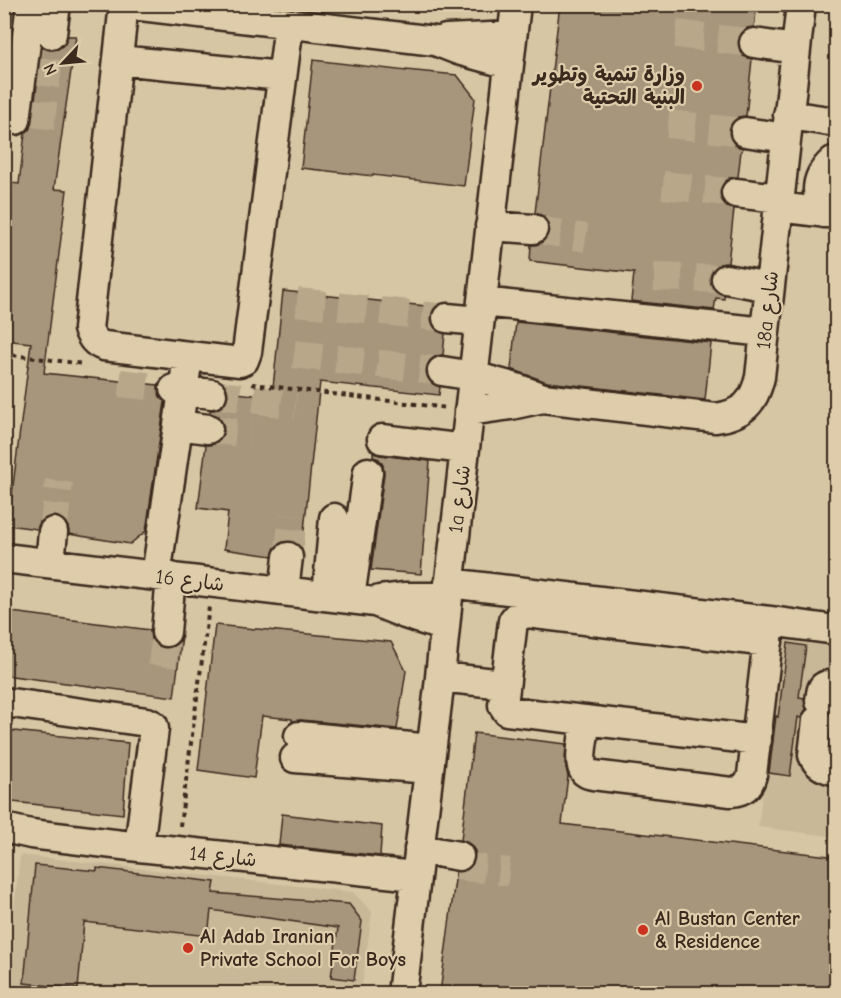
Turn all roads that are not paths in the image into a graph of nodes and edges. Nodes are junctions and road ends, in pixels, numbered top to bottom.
1 (19, 4) edge
2 (31, 4) edge
3 (46, 4) edge
4 (56, 4) edge
5 (124, 4) edge
6 (516, 4) edge
7 (801, 4) edge
8 (293, 18) edge
9 (512, 36) junction
10 (435, 41) junction
11 (754, 43) tunnel mouth
12 (796, 49) junction
13 (118, 60) junction
14 (509, 64) junction
15 (282, 76) junction
16 (837, 112) edge
17 (10, 118) edge
18 (837, 122) edge
19 (787, 128) junction
20 (744, 132) tunnel mouth
21 (835, 161) edge
22 (736, 194) tunnel mouth
23 (779, 203) junction
24 (830, 213) edge
25 (490, 226) junction
26 (533, 229) tunnel mouth
27 (726, 279) tunnel mouth
28 (770, 287) junction
29 (481, 311) junction
30 (447, 318) tunnel mouth
31 (765, 332) junction
32 (188, 357) junction
33 (442, 371) tunnel mouth
34 (473, 376) junction
35 (179, 390) junction
36 (212, 394) tunnel mouth
37 (543, 398) junction
38 (470, 411) junction
39 (178, 425) junction
40 (208, 429) tunnel mouth
41 (382, 439) dead end
42 (465, 449) junction
43 (368, 472) dead end
44 (334, 518) dead end
45 (53, 532) tunnel mouth
46 (288, 557) tunnel mouth
47 (4, 558) edge
48 (50, 563) junction
49 (164, 577) junction
50 (284, 590) junction
51 (449, 590) junction
52 (351, 598) junction
53 (445, 627) junction
54 (837, 630) edge
55 (769, 631) junction
56 (165, 632) tunnel mouth
57 (505, 679) junction
58 (439, 682) junction
59 (4, 702) edge
60 (825, 702) edge
61 (586, 720) junction
62 (4, 721) edge
63 (397, 732) dead end
64 (757, 740) junction
65 (152, 741) junction
66 (297, 747) dead end
67 (431, 753) junction
68 (837, 771) edge
69 (13, 833) edge
70 (139, 847) junction
71 (458, 861) tunnel mouth
72 (417, 862) junction
73 (402, 993) edge

1 - 17 street
2 - 17 street
3 - 4 street
5 - 8 street
5 - 13 street
6 - 9 street, 1a شارع
7 - 12 street, 18a شارع
8 - 10 street
8 - 15 street
9 - 10 street
9 - 14 street, 1a شارع
10 - 14 street
11 - 12 street
12 - 19 street, 18a شارع
13 - 15 street
13 - 32 street
14 - 25 street, 1a شارع
15 - 32 street
16 - 19 street
18 - 19 street
19 - 20 street
19 - 21 street
19 - 23 street, 18a شارع
21 - 24 street
22 - 23 street
23 - 24 street
23 - 28 street, 18a شارع
25 - 26 street
25 - 29 street, 1a شارع
27 - 28 street
28 - 31 street, 18a شارع
29 - 30 street
29 - 31 street
29 - 34 street, 1a شارع
31 - 37 street, 18a شارع
32 - 35 street
33 - 34 street, 18a شارع
34 - 37 street, 18a شارع
34 - 38 street, 1a شارع
35 - 36 street
35 - 39 street
37 - 38 street, 18a شارع
38 - 42 street, 1a شارع
39 - 40 street
39 - 49 street
41 - 42 street
42 - 51 street, 1a شارع
43 - 52 street
44 - 52 street
45 - 48 street
46 - 50 street
47 - 48 street, شارع 16
48 - 49 street, شارع 16
49 - 50 street, شارع 16
49 - 56 street
50 - 52 street, شارع 16
51 - 52 street, شارع 16
51 - 53 street, 1a شارع
51 - 55 street, شارع 16
52 - 53 street, شارع 16
53 - 58 street, 1a شارع
54 - 55 street
55 - 57 street
55 - 64 street
57 - 58 street
57 - 61 street
58 - 67 street, 1a شارع
59 - 65 street
60 - 68 street
61 - 64 street
61 - 64 street
62 - 65 street
63 - 67 street
65 - 70 street
66 - 67 street
67 - 72 street, 1a شارع
69 - 70 street, شارع 14
70 - 72 street, شارع 14
71 - 72 street, شارع 14
72 - 73 street, 1a شارع

